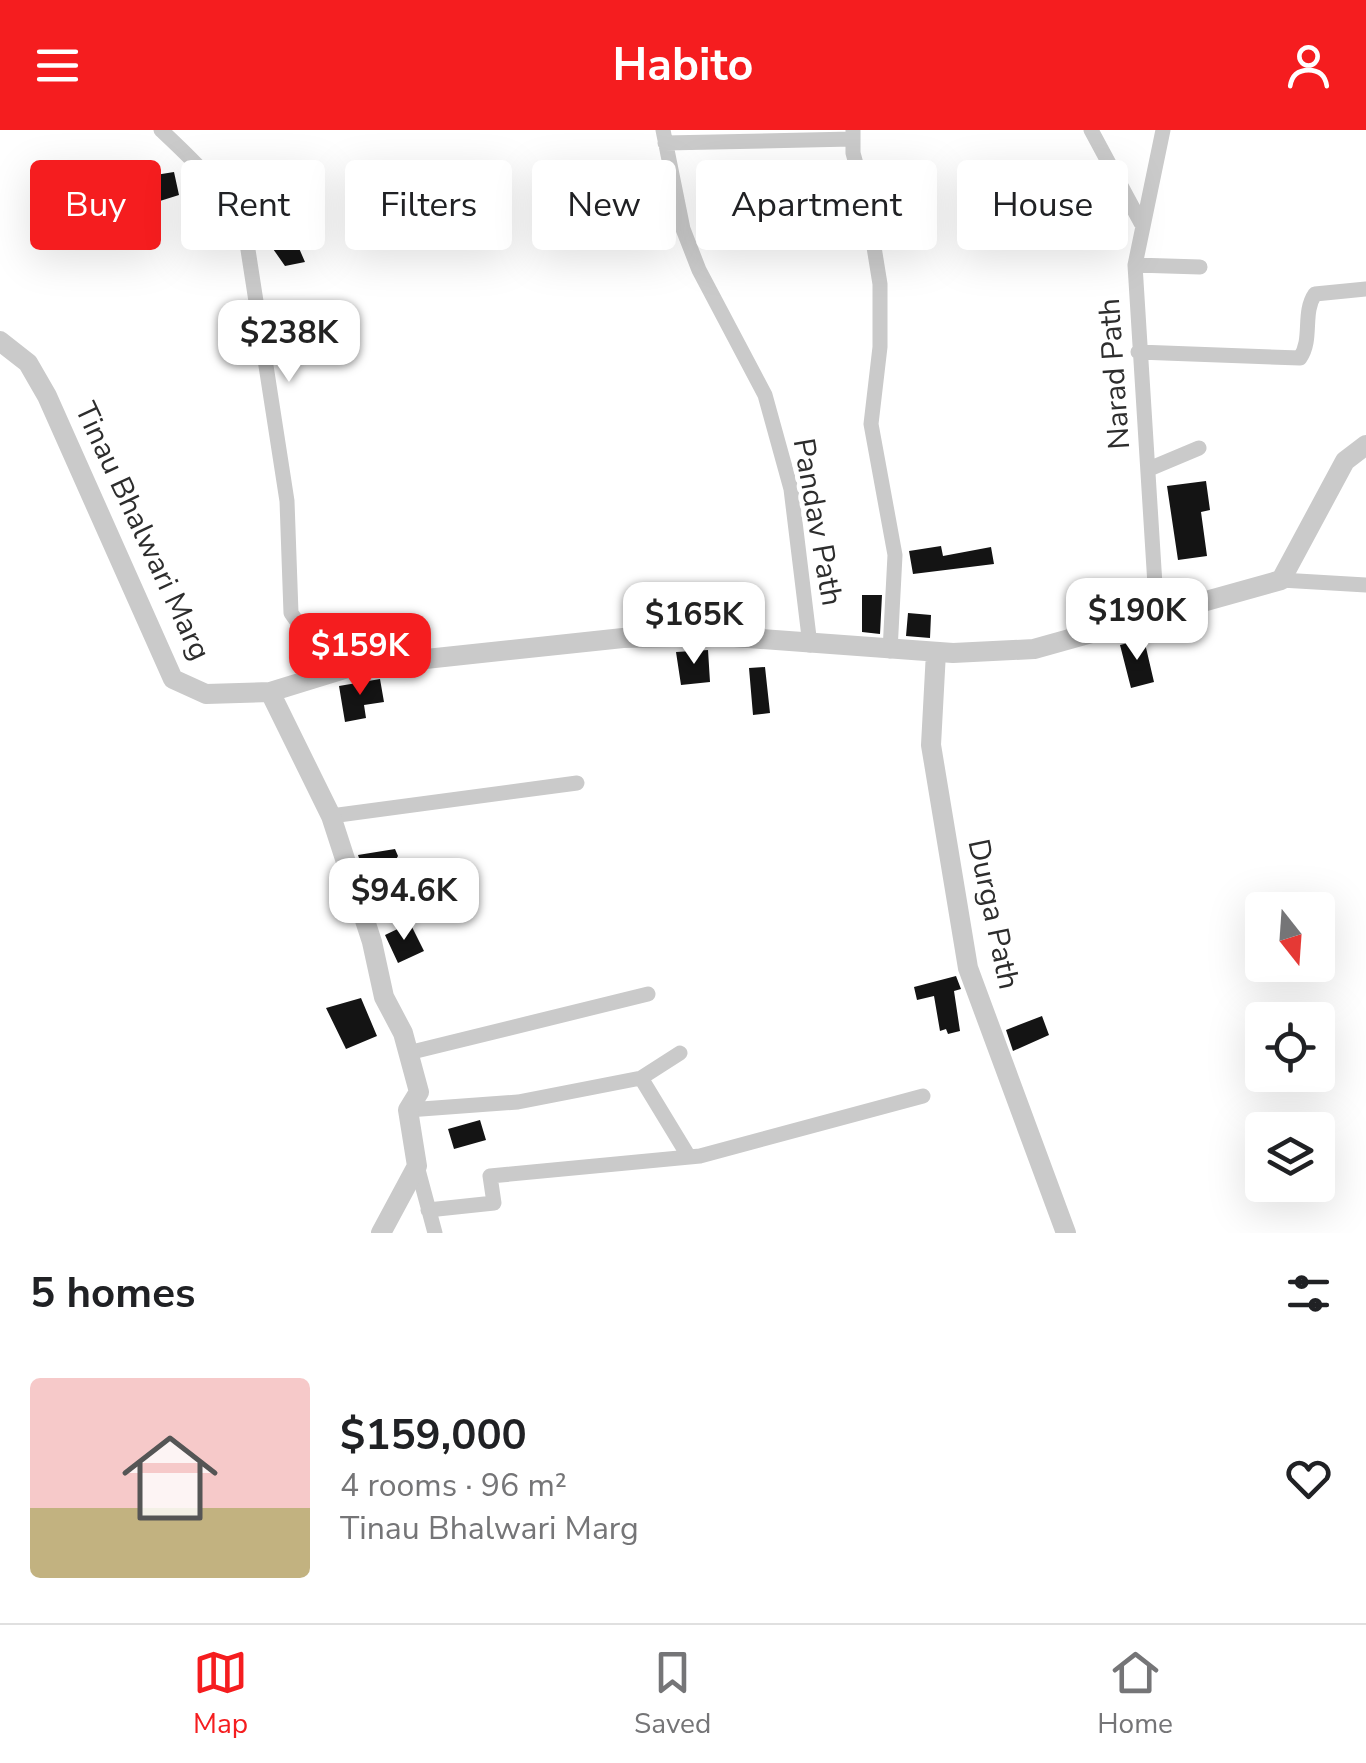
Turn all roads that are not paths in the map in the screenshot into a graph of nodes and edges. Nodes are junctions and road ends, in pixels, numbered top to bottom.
1 (161, 130) edge
2 (1091, 130) edge
3 (1162, 130) edge
4 (852, 134) edge
5 (664, 137) edge
6 (1142, 222) junction
7 (1136, 264) junction
8 (1200, 267) dead end
9 (1366, 289) edge
10 (0, 341) edge
11 (1138, 352) junction
12 (1366, 444) edge
13 (1199, 448) dead end
14 (1149, 469) junction
15 (1281, 580) junction
16 (1366, 585) edge
17 (1157, 618) junction
18 (810, 645) junction
19 (890, 651) junction
20 (936, 652) junction
21 (351, 666) junction
22 (270, 692) junction
23 (577, 783) dead end
24 (331, 816) junction
25 (648, 994) dead end
26 (408, 1053) junction
27 (680, 1053) dead end
28 (641, 1078) junction
29 (923, 1096) dead end
30 (408, 1110) junction
31 (689, 1157) junction
32 (416, 1166) junction
33 (428, 1210) junction
34 (381, 1233) edge
35 (434, 1233) edge
36 (1066, 1233) edge

1 - 21 street
2 - 6 street
3 - 6 street, Narad Path
4 - 5 street
4 - 19 street
5 - 18 street, Pandav Path
6 - 7 street, Narad Path
7 - 8 street
7 - 11 street, Narad Path
9 - 11 street
10 - 22 street, Tinau Bhalwari Marg
11 - 14 street, Narad Path
12 - 15 street
13 - 14 street
14 - 17 street, Narad Path
15 - 16 street
15 - 17 street, Tinau Bhalwari Marg
17 - 20 street, Tinau Bhalwari Marg
18 - 19 street, Tinau Bhalwari Marg
18 - 21 street, Tinau Bhalwari Marg
19 - 20 street, Tinau Bhalwari Marg
20 - 36 street, Durga Path
21 - 22 street, Tinau Bhalwari Marg
22 - 24 street
23 - 24 street
24 - 26 street
25 - 26 street
26 - 30 street
27 - 28 street
28 - 30 street
28 - 31 street
29 - 31 street
30 - 32 street
31 - 33 street
32 - 33 street
32 - 34 street
33 - 35 street

